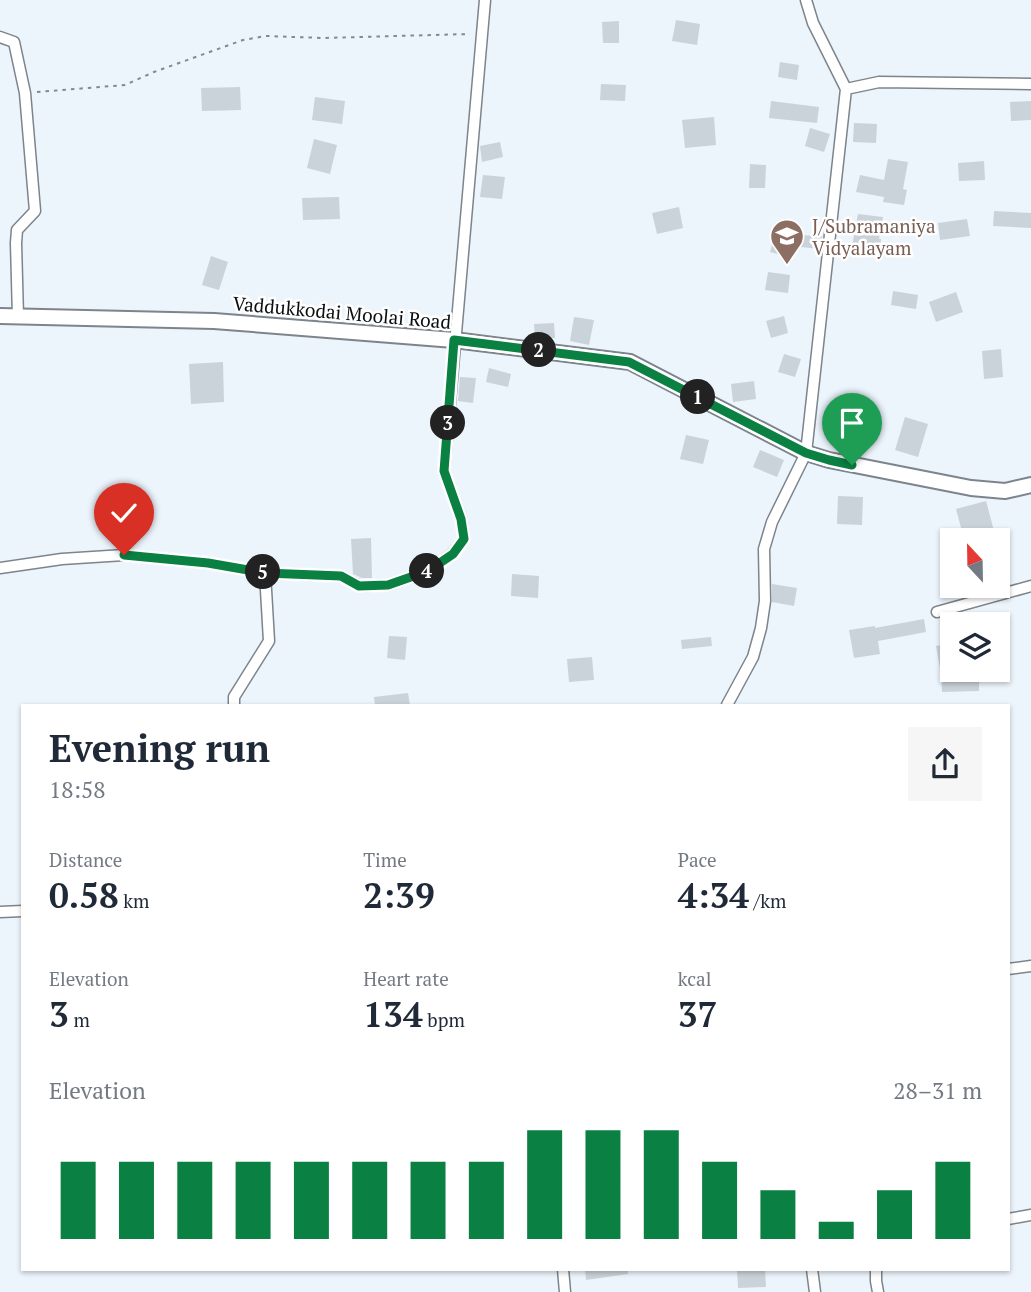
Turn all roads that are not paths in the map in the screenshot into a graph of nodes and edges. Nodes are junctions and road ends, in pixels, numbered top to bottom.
1 (485, 0) edge
2 (806, 0) edge
3 (0, 37) edge
4 (1031, 84) edge
5 (846, 89) junction
6 (0, 316) edge
7 (18, 317) junction
8 (454, 340) junction
9 (806, 453) junction
10 (1031, 485) edge
11 (0, 568) edge
12 (265, 573) junction
13 (1031, 586) edge
14 (937, 612) dead end
15 (234, 704) edge
16 (728, 704) edge
17 (21, 911) edge
18 (0, 912) edge
19 (1031, 966) edge
20 (1010, 969) edge
21 (1031, 1215) edge
22 (1010, 1219) edge
23 (563, 1271) edge
24 (812, 1271) edge
25 (876, 1271) edge
26 (565, 1292) edge
27 (815, 1292) edge
28 (878, 1292) edge

1 - 8 street
2 - 5 street
3 - 7 street
4 - 5 street
5 - 9 street
6 - 7 street, Vaddukkodai Moolai Road
7 - 8 street, Vaddukkodai Moolai Road
8 - 9 street, Vaddukkodai Moolai Road
8 - 12 street
9 - 10 street, Vaddukkodai Moolai Road
9 - 16 street
11 - 12 street
12 - 15 street
13 - 14 street
17 - 18 street
19 - 20 street
21 - 22 street
23 - 26 street
24 - 27 street
25 - 28 street

